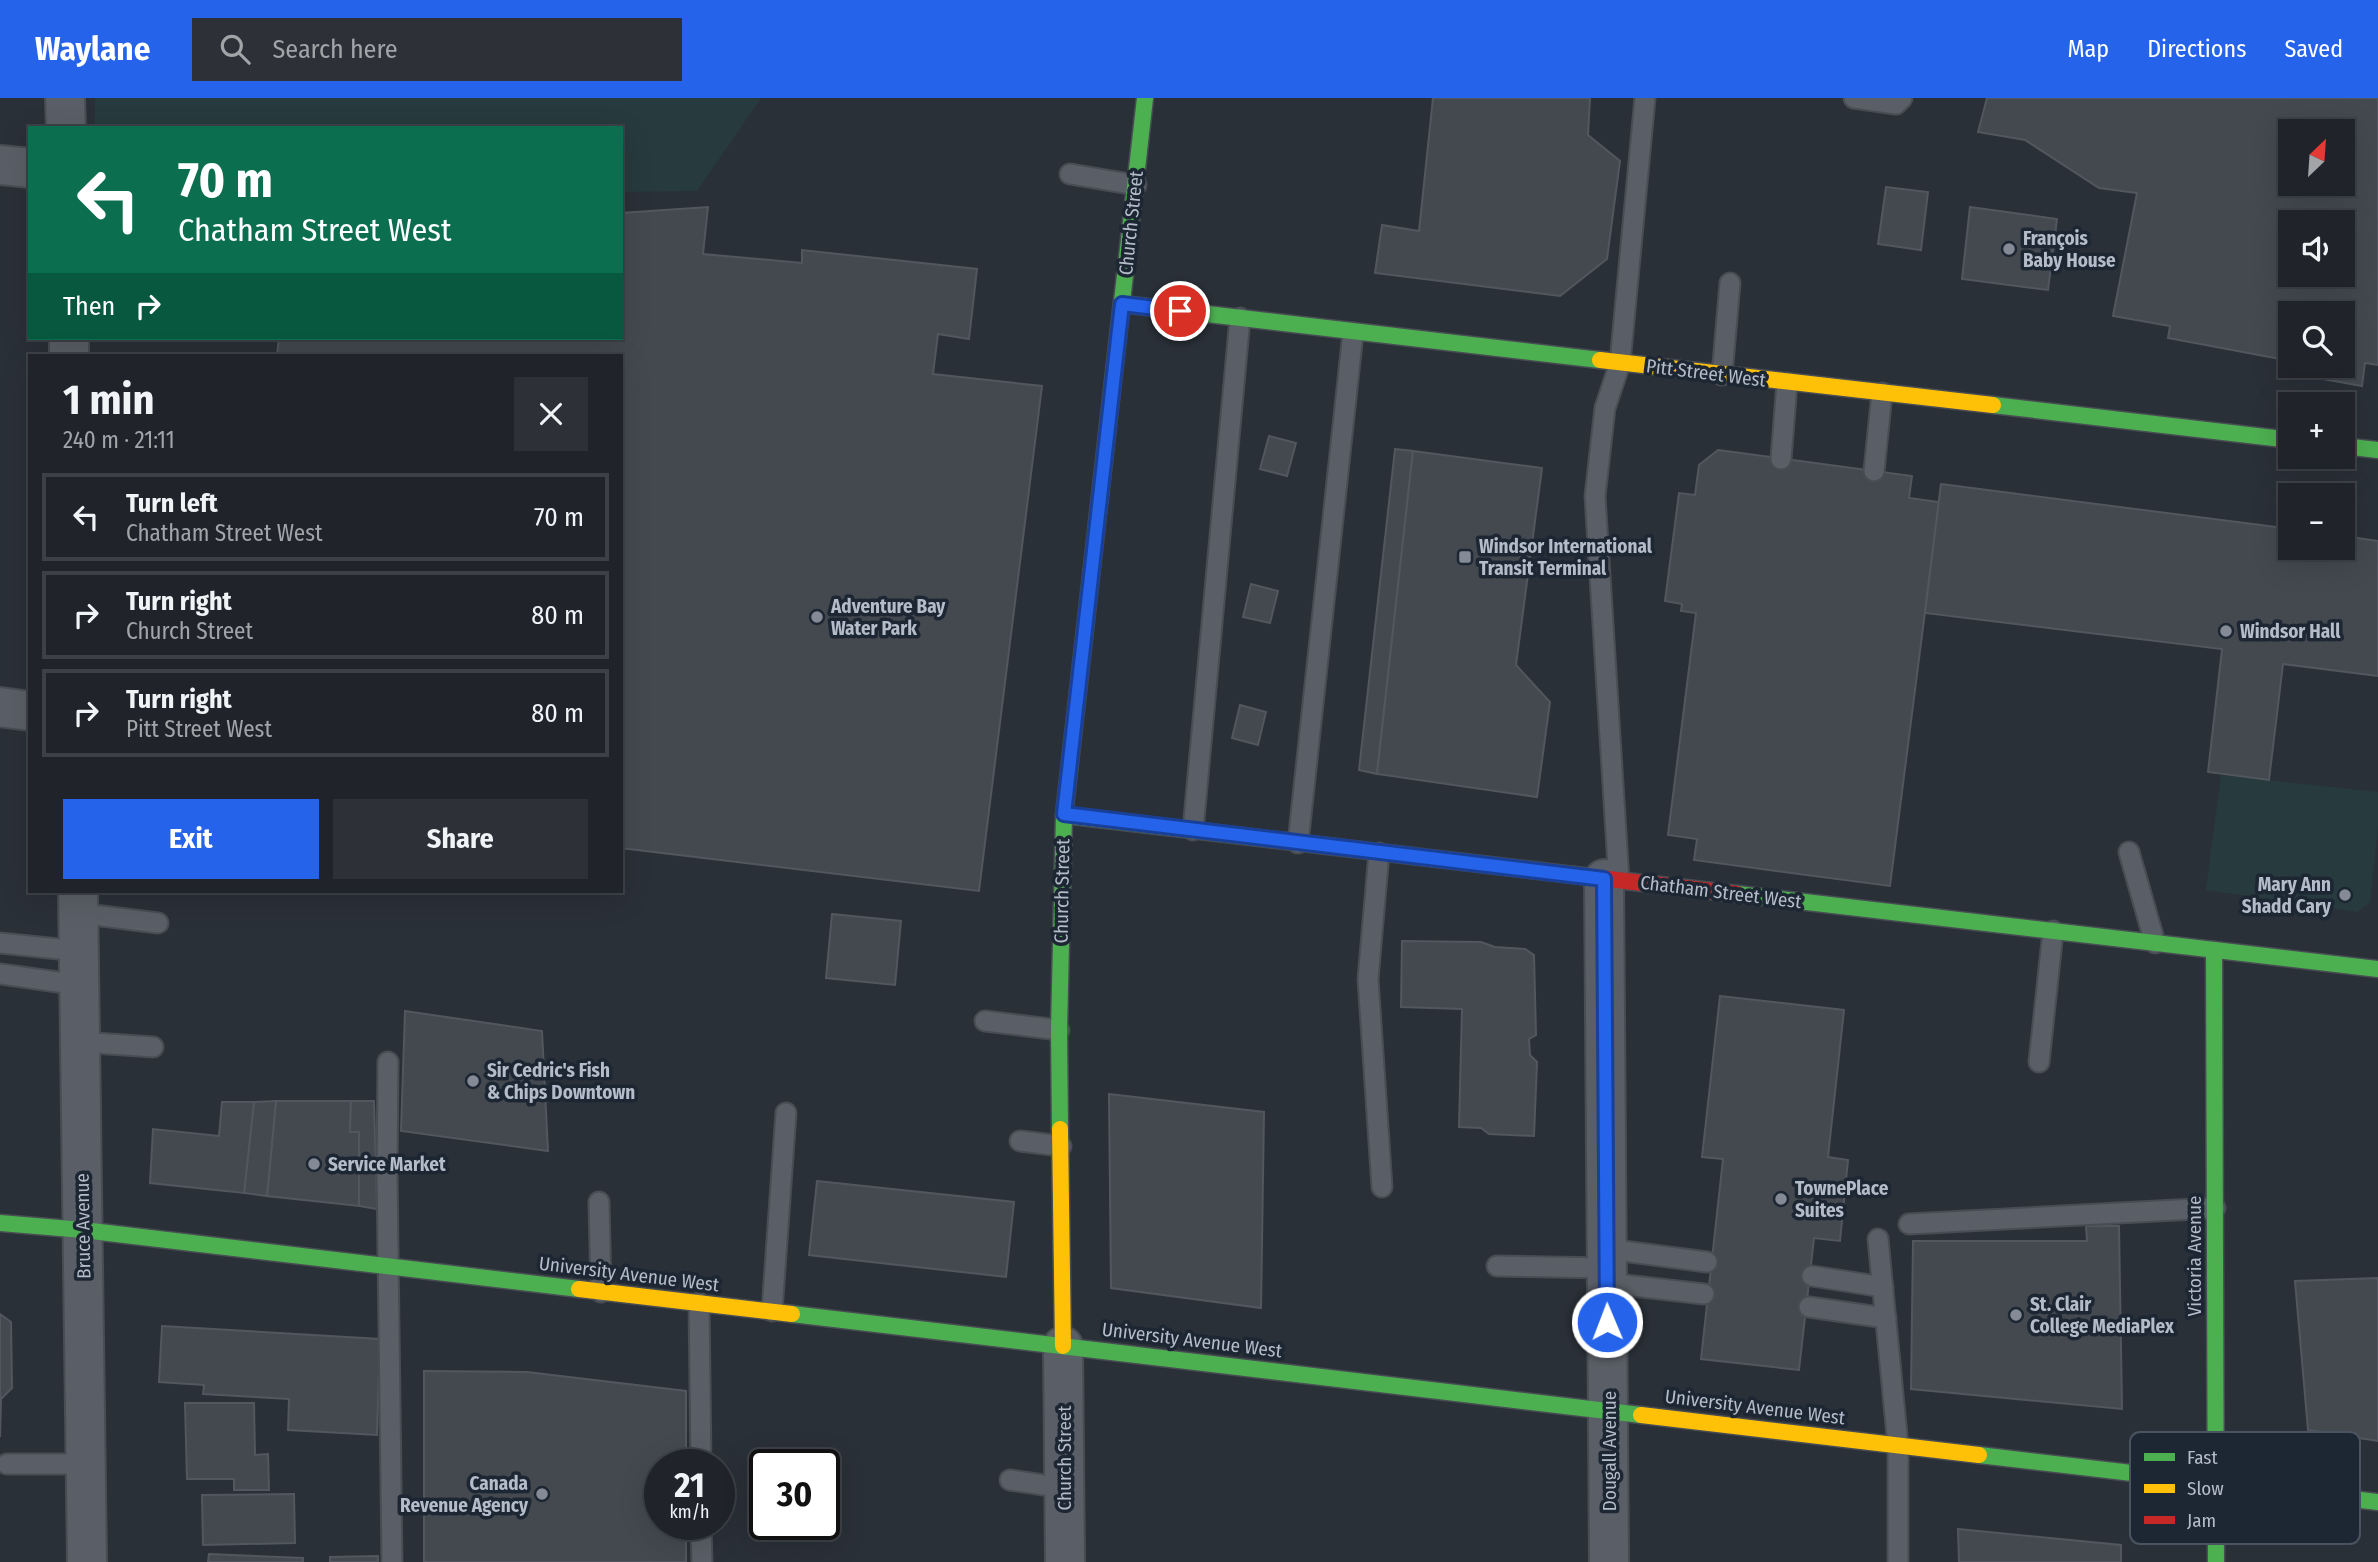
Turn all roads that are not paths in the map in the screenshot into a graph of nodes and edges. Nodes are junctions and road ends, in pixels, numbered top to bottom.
1 (65, 98) edge
2 (1145, 98) edge
3 (1645, 98) edge
4 (1854, 98) edge
5 (1902, 98) edge
6 (66, 126) edge
7 (0, 165) edge
8 (28, 168) edge
9 (1070, 174) dead end
10 (1136, 185) junction
11 (1730, 283) dead end
12 (1122, 304) junction
13 (1240, 318) junction
14 (1353, 332) junction
15 (1620, 363) junction
16 (1722, 375) junction
17 (1787, 383) junction
18 (1882, 393) junction
19 (2278, 439) edge
20 (2355, 447) edge
21 (2378, 450) edge
22 (1781, 459) dead end
23 (1874, 471) dead end
24 (0, 708) edge
25 (28, 711) edge
26 (1064, 814) junction
27 (1193, 830) junction
28 (1298, 843) junction
29 (2129, 852) dead end
30 (1379, 853) junction
31 (1611, 880) junction
32 (78, 902) edge
33 (158, 923) dead end
34 (2053, 931) junction
35 (0, 943) edge
36 (2155, 943) junction
37 (2214, 950) junction
38 (79, 968) junction
39 (2378, 969) edge
40 (0, 974) edge
41 (985, 1021) dead end
42 (1059, 1030) junction
43 (80, 1042) junction
44 (153, 1047) dead end
45 (388, 1062) dead end
46 (2039, 1062) dead end
47 (786, 1113) dead end
48 (1020, 1141) dead end
49 (1060, 1146) junction
50 (1382, 1187) dead end
51 (599, 1202) dead end
52 (2215, 1208) junction
53 (0, 1223) edge
54 (1909, 1224) dead end
55 (83, 1230) junction
56 (1878, 1238) dead end
57 (1707, 1262) dead end
58 (1497, 1266) dead end
59 (389, 1267) junction
60 (1607, 1267) junction
61 (1812, 1276) dead end
62 (1882, 1287) junction
63 (601, 1292) junction
64 (1704, 1294) dead end
65 (699, 1303) junction
66 (1809, 1307) dead end
67 (772, 1311) junction
68 (1886, 1318) junction
69 (1063, 1346) junction
70 (1608, 1411) junction
71 (2215, 1432) edge
72 (1898, 1446) junction
73 (701, 1449) edge
74 (7, 1464) dead end
75 (86, 1464) junction
76 (2130, 1473) edge
77 (1010, 1479) dead end
78 (1064, 1488) junction
79 (2360, 1500) edge
80 (2378, 1502) edge
81 (701, 1540) edge
82 (2216, 1544) edge
83 (88, 1562) edge
84 (392, 1562) edge
85 (702, 1562) edge
86 (1065, 1562) edge
87 (1609, 1562) edge
88 (1898, 1562) edge
89 (2216, 1562) edge

1 - 6 street
2 - 10 street, Church Street
3 - 15 lane
4 - 5 lane
7 - 8 street
9 - 10 lane
10 - 12 street, Church Street
11 - 16 lane
12 - 13 street, Pitt Street West
12 - 26 street, Church Street
13 - 14 street, Pitt Street West
13 - 27 lane
14 - 15 street, Pitt Street West
14 - 28 lane
15 - 16 street, Pitt Street West
15 - 31 lane
16 - 17 street, Pitt Street West
17 - 18 street, Pitt Street West
17 - 22 lane
18 - 19 street, Pitt Street West
18 - 23 lane
20 - 21 street
24 - 25 street
26 - 27 street, Chatham Street West
26 - 42 street, Church Street
27 - 28 street, Chatham Street West
28 - 30 street, Chatham Street West
29 - 36 lane
30 - 31 street, Chatham Street West
30 - 50 lane
31 - 34 street, Chatham Street West
31 - 60 street, Dougall Avenue
32 - 33 lane
32 - 38 street, Bruce Avenue
34 - 36 street, Chatham Street West
34 - 46 lane
35 - 38 lane
36 - 37 street, Chatham Street West
37 - 39 street, Chatham Street West
37 - 52 street, Victoria Avenue
38 - 40 lane
38 - 43 street, Bruce Avenue
41 - 42 lane
42 - 49 street, Church Street
43 - 44 lane
43 - 55 street, Bruce Avenue
45 - 59 lane
47 - 67 lane
48 - 49 lane
49 - 69 street, Church Street
51 - 63 lane
52 - 54 lane
52 - 71 street, Victoria Avenue
53 - 55 street, University Avenue West
55 - 59 street, University Avenue West
55 - 75 street, Bruce Avenue
56 - 62 lane
57 - 60 lane
58 - 60 lane
59 - 63 street, University Avenue West
59 - 84 lane
60 - 64 lane
60 - 70 street, Dougall Avenue
61 - 62 lane
62 - 68 lane
63 - 65 street, University Avenue West
65 - 67 street, University Avenue West
65 - 73 lane
66 - 68 lane
67 - 69 street, University Avenue West
68 - 72 lane
69 - 70 street, University Avenue West
69 - 78 street, Church Street
70 - 72 street, University Avenue West
70 - 87 street, Dougall Avenue
72 - 76 street, University Avenue West
72 - 88 lane
74 - 75 lane
75 - 83 street, Bruce Avenue
77 - 78 lane
78 - 86 street, Church Street
79 - 80 street, University Avenue West
81 - 85 lane
82 - 89 street, Victoria Avenue

